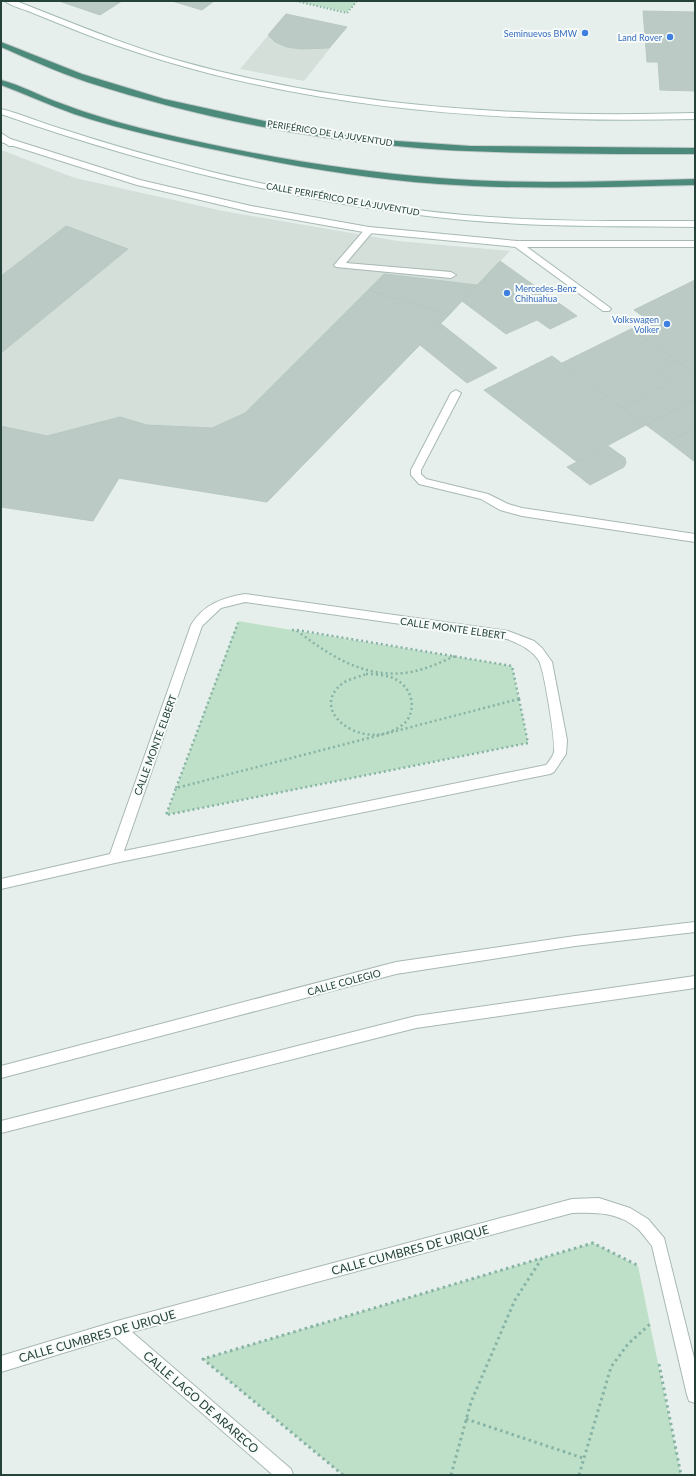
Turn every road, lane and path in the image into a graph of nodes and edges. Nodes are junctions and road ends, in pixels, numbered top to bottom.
1 (9, 1) edge
2 (296, 1) edge
3 (357, 1) edge
4 (1, 44) edge
5 (1, 82) edge
6 (1, 111) edge
7 (695, 116) edge
8 (1, 136) edge
9 (1, 139) edge
10 (12, 144) junction
11 (695, 151) edge
12 (695, 182) edge
13 (695, 224) edge
14 (369, 230) junction
15 (517, 244) junction
16 (695, 244) edge
17 (452, 275) dead end
18 (606, 309) dead end
19 (456, 393) dead end
20 (695, 538) edge
21 (238, 620) dead end
22 (289, 629) dead end
23 (296, 630) junction
24 (455, 656) junction
25 (380, 675) junction
26 (519, 699) junction
27 (176, 788) junction
28 (115, 858) junction
29 (1, 884) edge
30 (695, 927) edge
31 (695, 982) edge
32 (1, 1072) edge
33 (1, 1127) edge
34 (542, 1258) junction
35 (638, 1266) dead end
36 (649, 1317) dead end
37 (650, 1325) junction
38 (117, 1329) junction
39 (652, 1332) dead end
40 (658, 1362) dead end
41 (1, 1364) edge
42 (695, 1395) edge
43 (466, 1420) junction
44 (583, 1458) junction
45 (285, 1475) edge
46 (343, 1475) edge
47 (451, 1475) edge
48 (579, 1475) edge
49 (681, 1475) edge

1 - 7 street
2 - 3 path
4 - 11 highway, PERIFÉRICO DE LA JUVENTUD
5 - 12 highway
6 - 13 street, CALLE PERIFÉRICO DE LA JUVENTUD
8 - 10 street
9 - 10 street
10 - 14 street
14 - 15 street
14 - 17 street
15 - 16 street
15 - 18 street
19 - 20 street
21 - 27 path
22 - 23 path
23 - 24 path
23 - 25 path
24 - 25 path
24 - 26 path
25 - 25 path
26 - 27 path
26 - 27 path
28 - 28 street, CALLE MONTE ELBERT
28 - 29 street, CALLE MONTE ELBERT
30 - 32 street, CALLE COLEGIO
31 - 33 street
34 - 35 path
34 - 43 path
34 - 46 path
36 - 37 path
37 - 39 path
37 - 44 path
38 - 41 street, CALLE CUMBRES DE URIQUE
38 - 42 street, CALLE CUMBRES DE URIQUE
38 - 45 street, CALLE LAGO DE ARARECO
40 - 49 path
43 - 44 path
43 - 47 path
44 - 48 path

